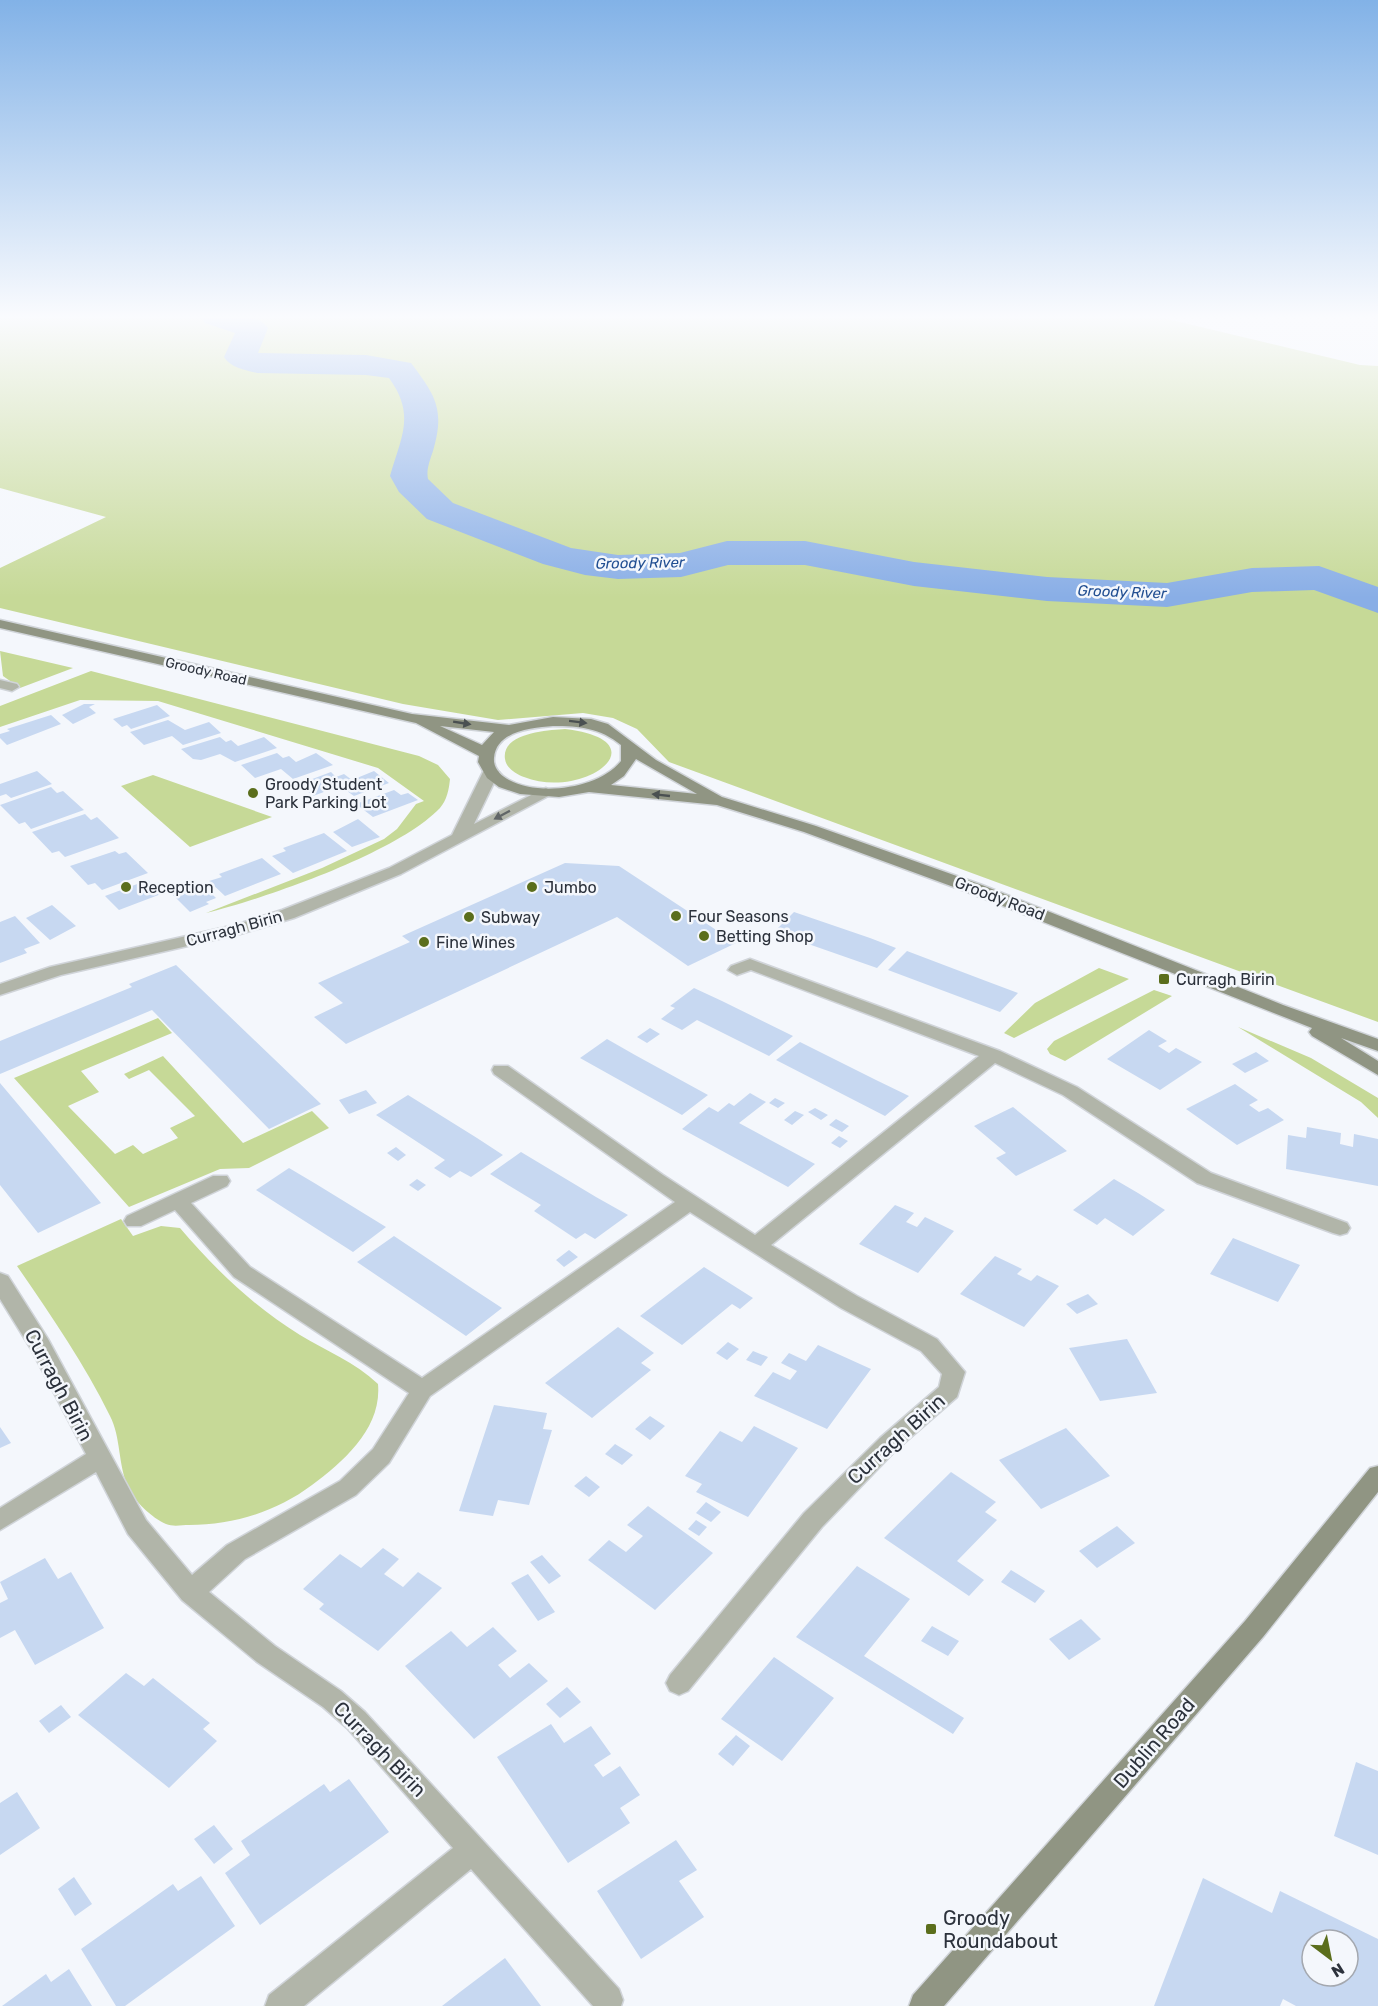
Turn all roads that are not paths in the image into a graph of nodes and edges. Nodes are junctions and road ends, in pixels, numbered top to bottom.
1 (0, 624) edge
2 (412, 718) junction
3 (513, 730) junction
4 (628, 745) junction
5 (486, 753) junction
6 (491, 772) junction
7 (590, 788) junction
8 (546, 793) junction
9 (719, 801) junction
10 (459, 838) junction
11 (737, 970) dead end
12 (0, 990) edge
13 (1277, 1009) junction
14 (1378, 1045) edge
15 (993, 1055) junction
16 (1378, 1069) edge
17 (501, 1070) dead end
18 (220, 1181) dead end
19 (178, 1201) junction
20 (689, 1203) junction
21 (134, 1221) dead end
22 (1340, 1228) dead end
23 (756, 1246) junction
24 (0, 1281) edge
25 (422, 1390) junction
26 (98, 1459) junction
27 (1378, 1475) edge
28 (0, 1520) edge
29 (191, 1592) junction
30 (679, 1683) dead end
31 (474, 1849) junction
32 (608, 2000) dead end
33 (280, 2006) edge
34 (924, 2006) edge

1 - 2 street, Groody Road
2 -> 3 street
2 - 5 street
3 -> 4 street
3 - 5 street
4 - 7 street
4 - 9 street
5 - 6 street
6 - 8 street
6 - 10 street
7 - 8 street
9 -> 7 street
8 -> 10 street, Curragh Birin
9 - 13 street, Groody Road
10 - 12 street, Curragh Birin
11 - 15 street
13 - 14 street
13 - 16 street
15 - 22 street
15 - 23 street
17 - 20 street, Curragh Birin
18 - 19 street
19 - 21 street
19 - 25 street
20 - 23 street, Curragh Birin
20 - 25 street
23 - 30 street, Curragh Birin
24 - 26 street, Curragh Birin
25 - 29 street
26 - 28 street, Curragh Birin
26 - 29 street, Curragh Birin
27 - 34 street, Dublin Road
29 - 31 street, Curragh Birin
31 - 32 street, Curragh Birin
31 - 33 street

